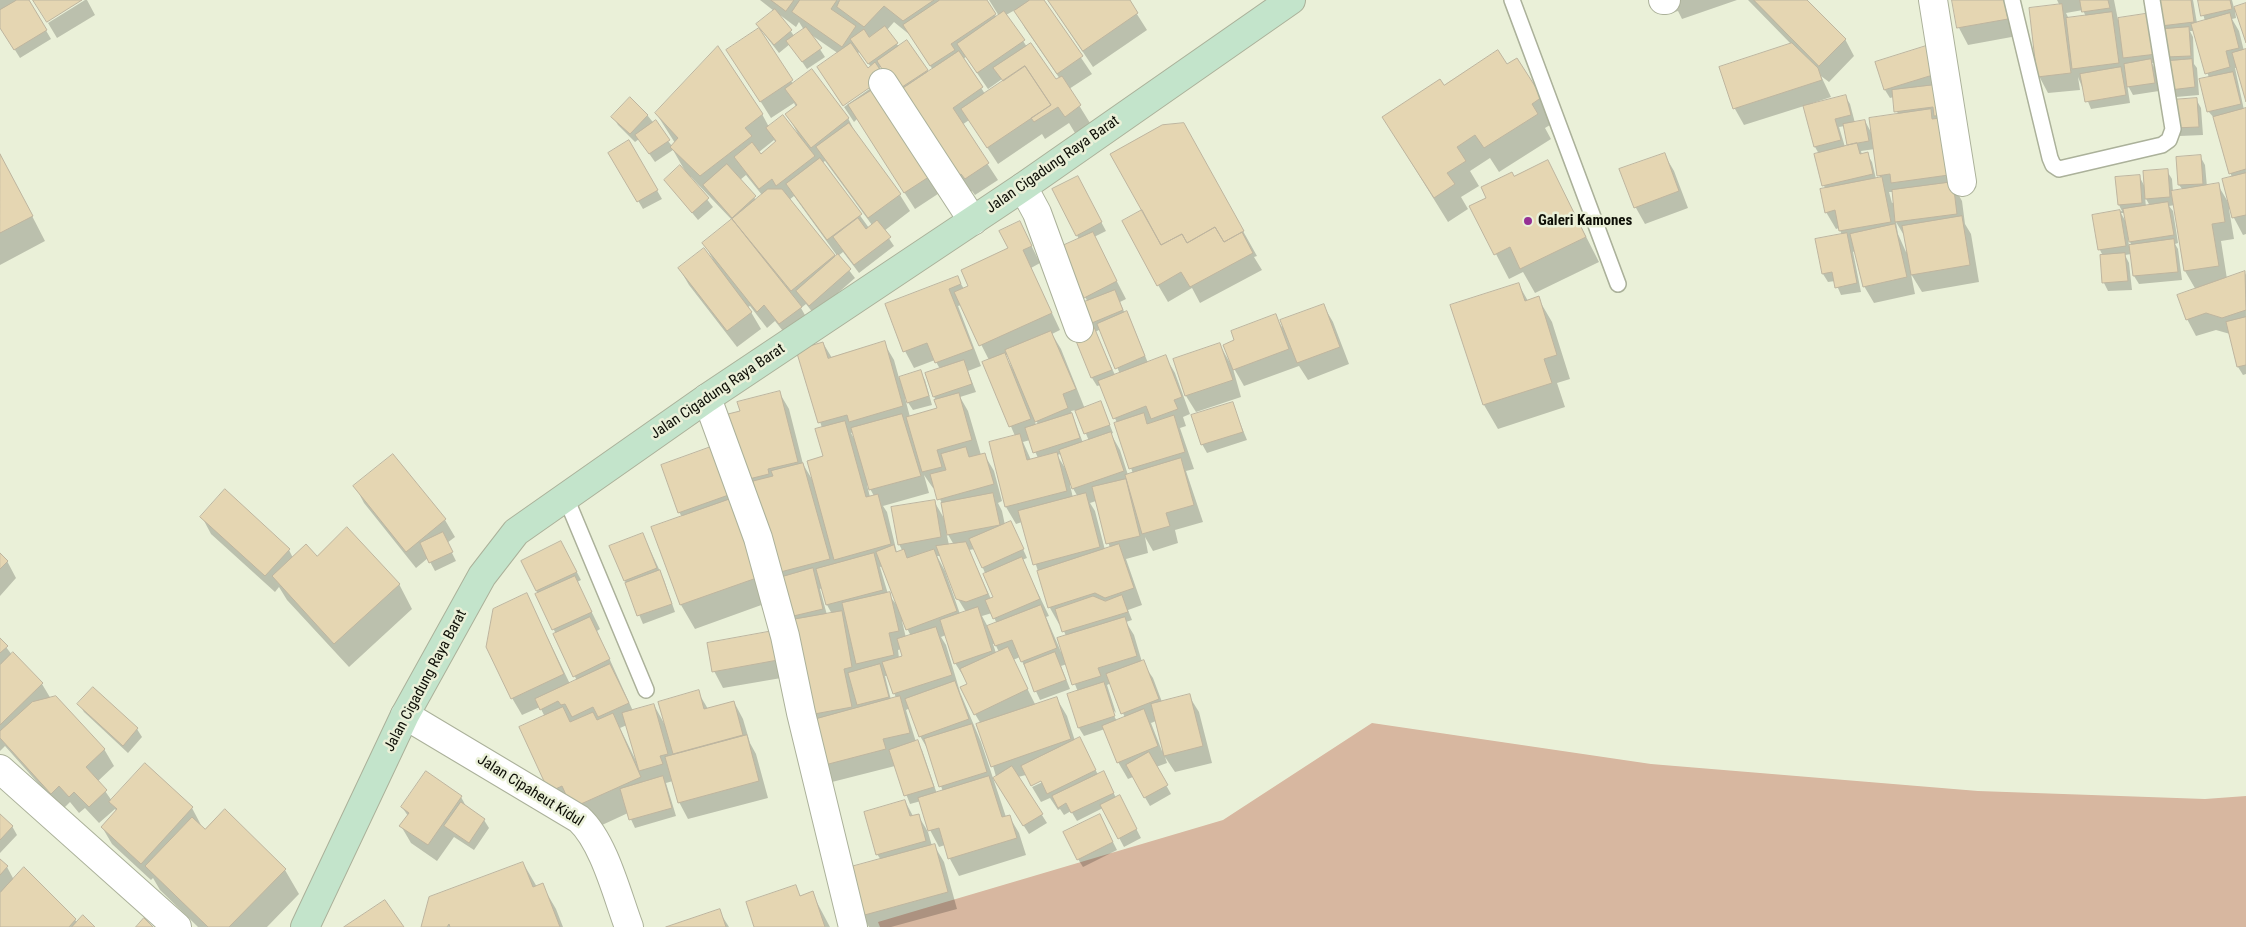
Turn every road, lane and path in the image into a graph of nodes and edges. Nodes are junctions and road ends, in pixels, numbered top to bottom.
1 (1512, 0) edge
2 (1933, 0) edge
3 (2012, 0) edge
4 (2152, 0) edge
5 (1289, 1) edge
6 (883, 82) dead end
7 (1962, 182) dead end
8 (1023, 187) junction
9 (973, 221) junction
10 (1618, 284) dead end
11 (1079, 328) dead end
12 (707, 398) junction
13 (566, 498) junction
14 (646, 690) dead end
15 (405, 715) junction
16 (0, 769) edge
17 (178, 927) edge
18 (305, 927) edge
19 (629, 927) edge
20 (853, 927) edge

1 - 10 lane
2 - 7 street
3 - 4 lane
5 - 8 street, Jalan Cigadung Raya Barat
6 - 9 street
8 - 9 street, Jalan Cigadung Raya Barat
8 - 11 street
9 - 12 street, Jalan Cigadung Raya Barat
12 - 13 street, Jalan Cigadung Raya Barat
12 - 20 street
13 - 14 lane
13 - 15 street, Jalan Cigadung Raya Barat
15 - 18 street, Jalan Cigadung Raya Barat
15 - 19 street, Jalan Cipaheut Kidul
16 - 17 street

